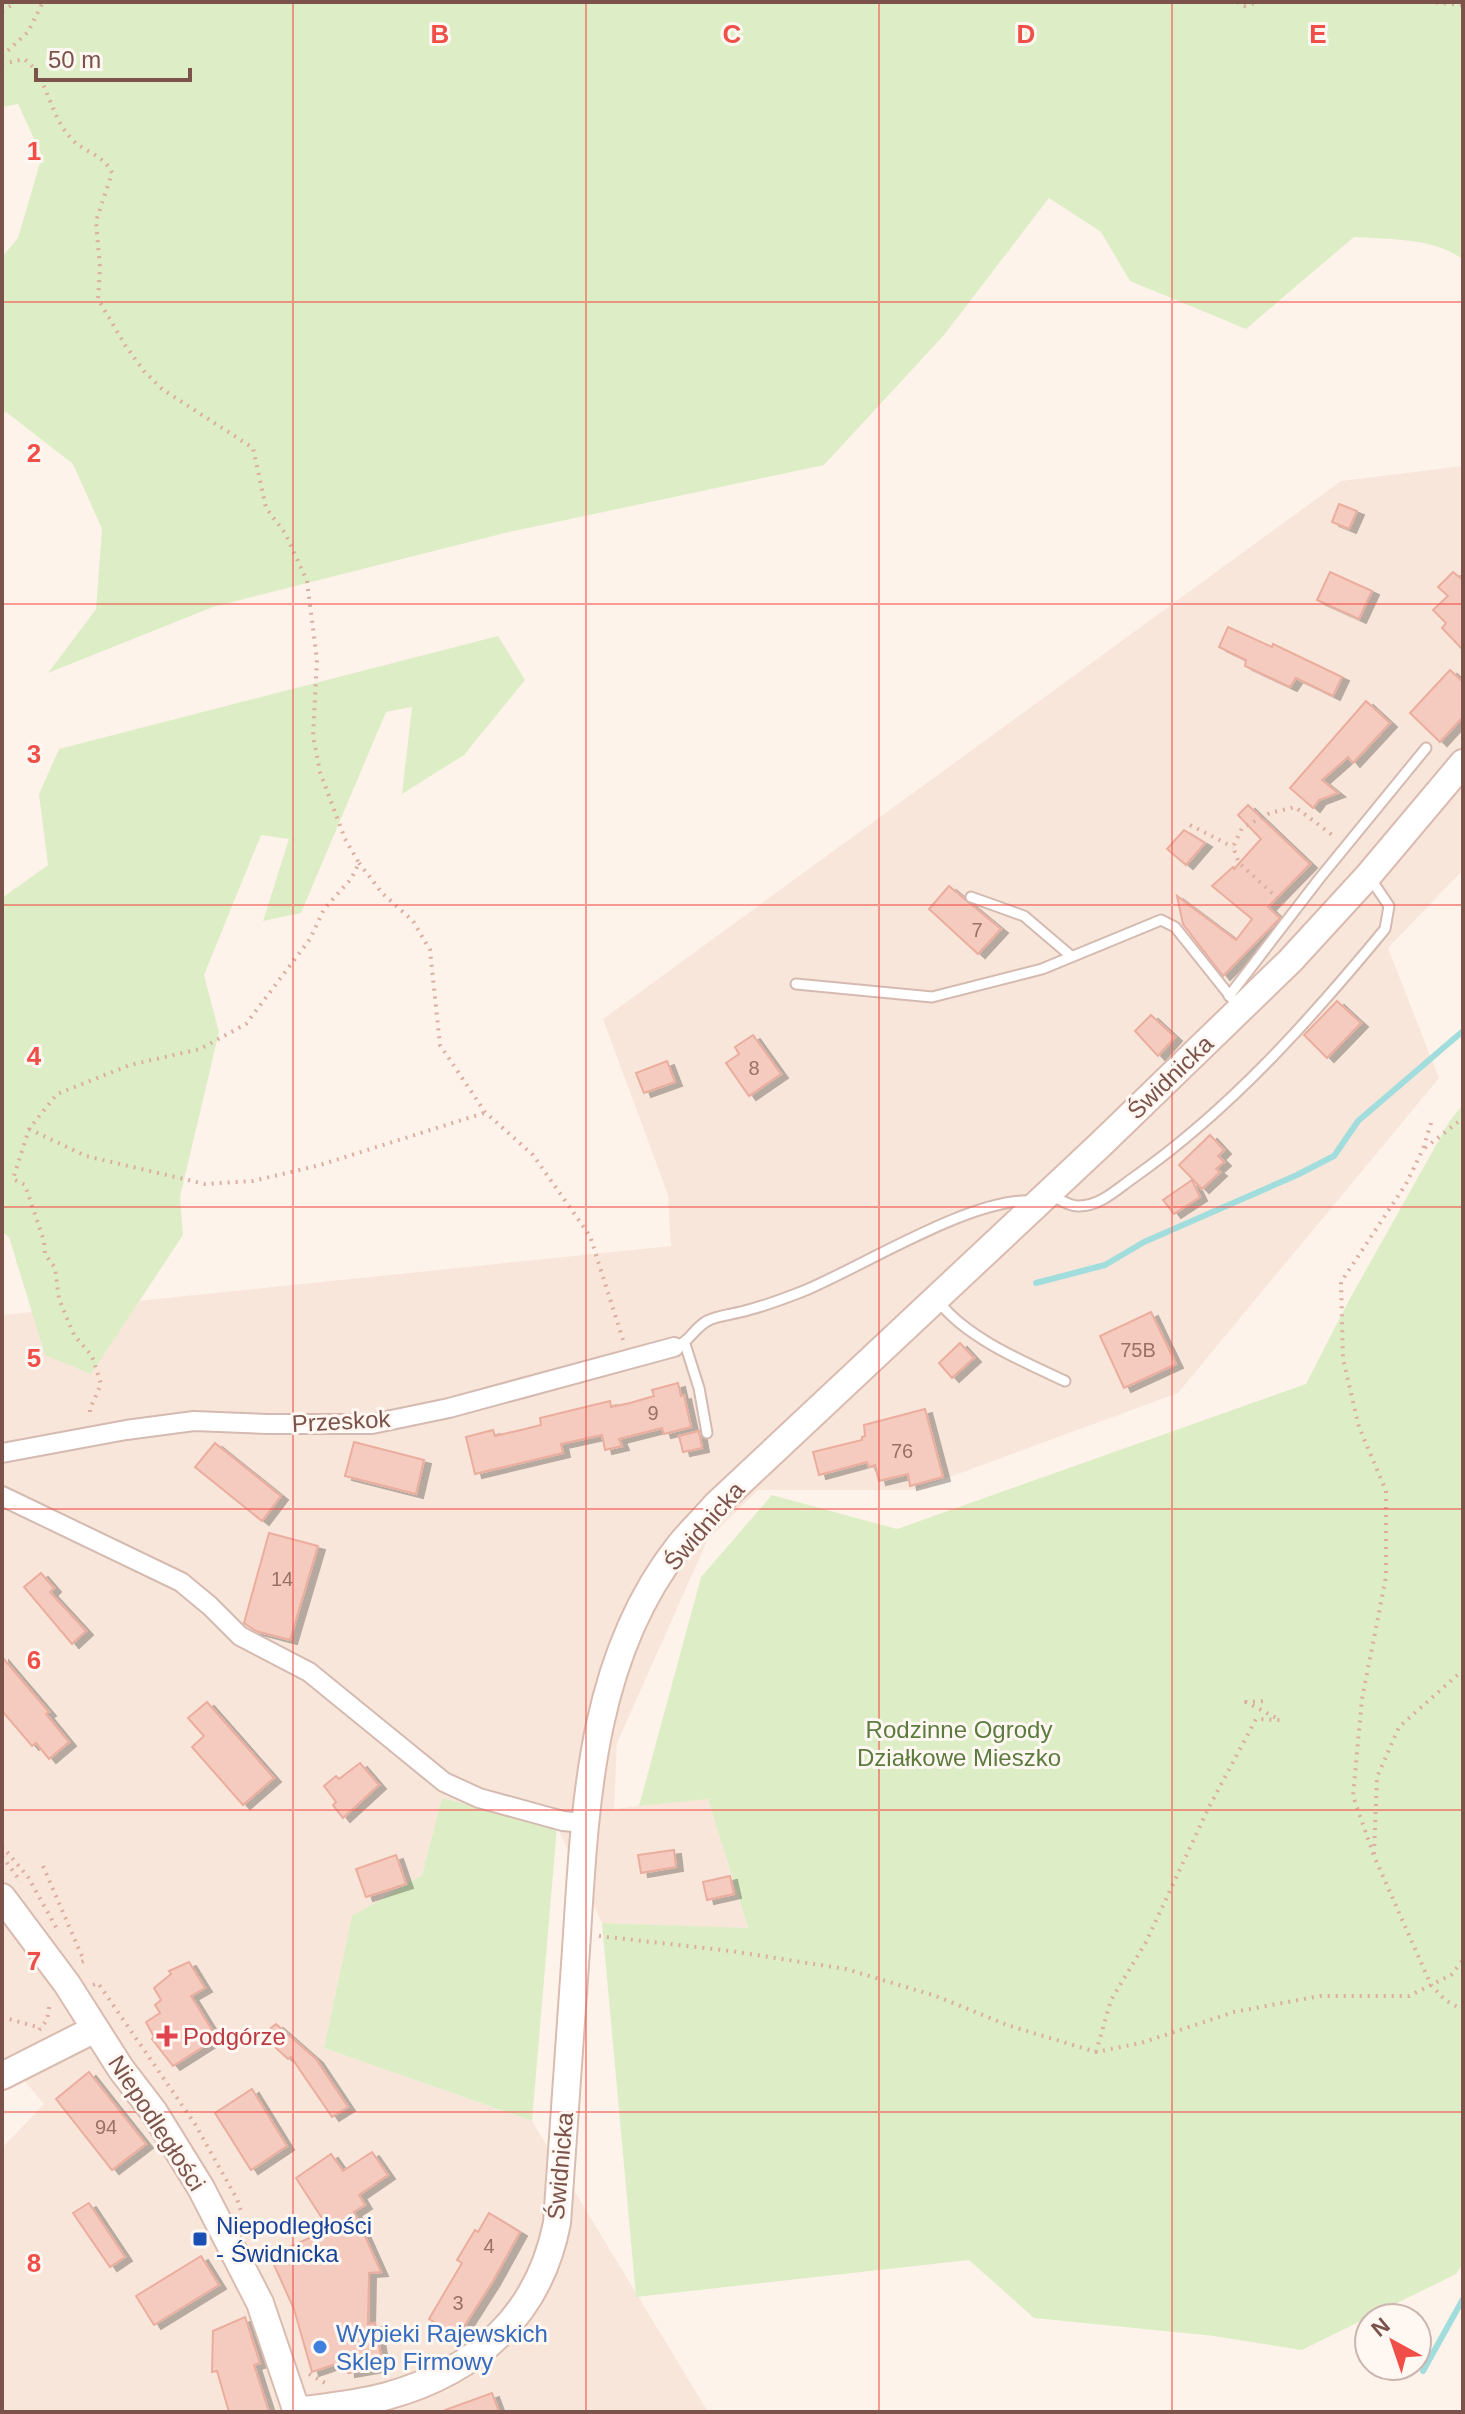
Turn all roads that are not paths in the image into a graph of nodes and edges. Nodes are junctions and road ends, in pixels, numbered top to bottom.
1 (1426, 748) dead end
2 (1463, 763) edge
3 (1368, 876) junction
4 (971, 897) dead end
5 (1071, 956) junction
6 (796, 984) dead end
7 (1235, 1002) junction
8 (1044, 1198) junction
9 (937, 1299) junction
10 (680, 1346) junction
11 (1065, 1381) dead end
12 (707, 1433) dead end
13 (2, 1453) edge
14 (2, 1496) edge
15 (584, 1823) junction
16 (11, 1888) edge
17 (95, 2029) junction
18 (2, 2076) edge
19 (390, 2404) edge
20 (296, 2412) edge

1 - 7 lane
2 - 3 main road, Świdnicka
3 - 7 main road, Świdnicka
3 - 8 lane
4 - 5 lane
5 - 6 lane
5 - 7 lane
7 - 8 main road, Świdnicka
8 - 9 main road, Świdnicka
8 - 10 lane
9 - 11 lane
9 - 15 main road, Świdnicka
10 - 12 lane
10 - 13 street, Przeskok
14 - 15 street
15 - 19 main road, Świdnicka
16 - 17 main road, Niepodległości
17 - 18 main road
17 - 20 main road, Niepodległości
19 - 20 main road, Świdnicka

